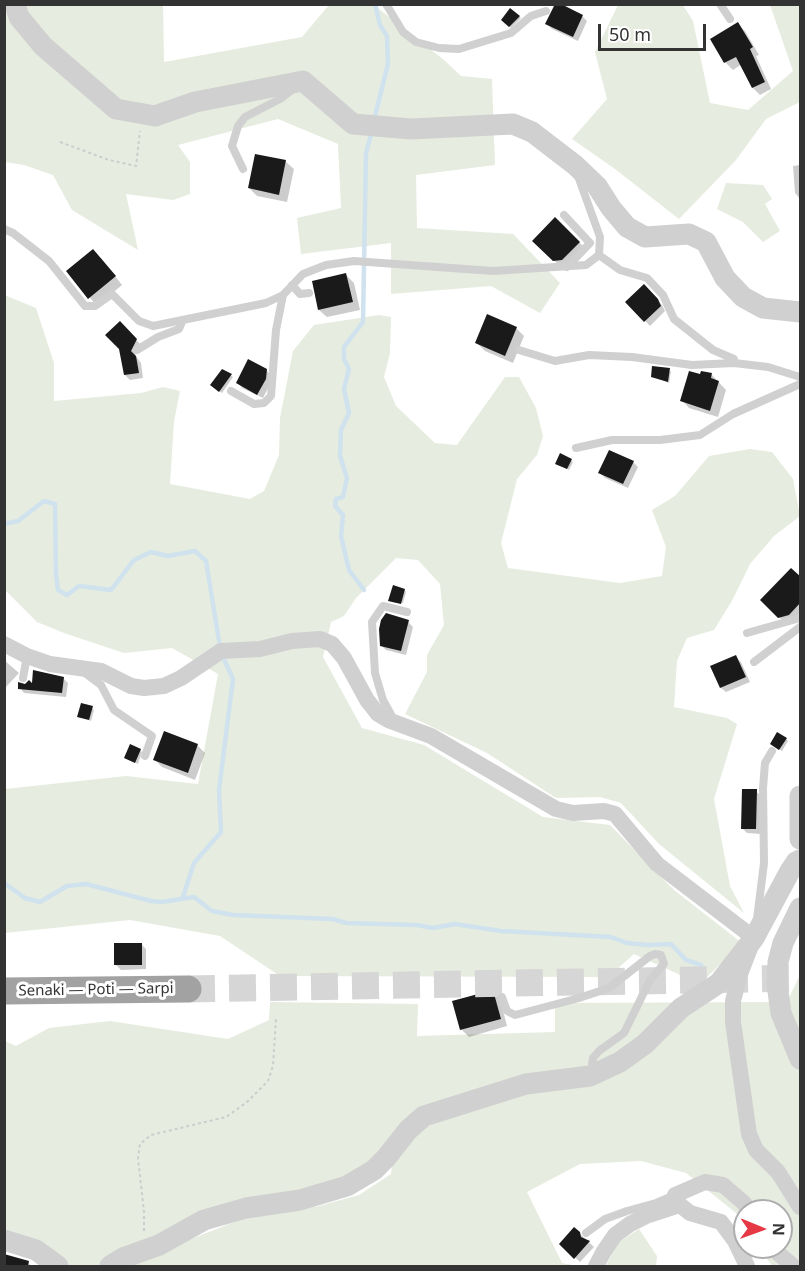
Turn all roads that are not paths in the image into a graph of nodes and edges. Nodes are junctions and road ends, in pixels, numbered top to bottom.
1 (15, 4) edge
2 (386, 4) edge
3 (720, 4) edge
4 (546, 10) dead end
5 (729, 19) dead end
6 (303, 81) junction
7 (574, 165) junction
8 (243, 169) dead end
9 (564, 215) dead end
10 (4, 229) edge
11 (599, 255) junction
12 (567, 267) junction
13 (292, 285) junction
14 (309, 293) dead end
15 (283, 295) junction
16 (801, 312) edge
17 (182, 322) junction
18 (137, 350) dead end
19 (519, 350) dead end
20 (734, 363) junction
21 (801, 377) edge
22 (801, 384) edge
23 (231, 391) dead end
24 (576, 448) dead end
25 (406, 612) dead end
26 (801, 618) edge
27 (801, 627) edge
28 (747, 633) dead end
29 (4, 644) edge
30 (27, 656) junction
31 (754, 662) dead end
32 (72, 667) junction
33 (23, 678) dead end
34 (395, 723) junction
35 (772, 751) dead end
36 (145, 756) dead end
37 (801, 796) edge
38 (801, 839) edge
39 (801, 860) edge
40 (801, 908) edge
41 (795, 926) edge
42 (754, 938) junction
43 (188, 989) tunnel mouth
44 (4, 992) edge
45 (502, 997) dead end
46 (801, 1059) edge
47 (597, 1074) junction
48 (739, 1199) edge
49 (678, 1200) junction
50 (801, 1207) edge
51 (586, 1233) dead end
52 (4, 1240) edge
53 (58, 1266) edge
54 (110, 1266) edge
55 (596, 1266) edge
56 (747, 1266) edge

1 - 6 street
2 - 4 lane
3 - 5 lane
6 - 7 street
6 - 8 lane
7 - 11 lane
7 - 16 street
9 - 12 lane
10 - 17 lane
11 - 12 lane
11 - 20 lane
12 - 13 lane
13 - 14 lane
13 - 15 lane
15 - 17 lane
15 - 23 lane
17 - 18 lane
19 - 20 lane
20 - 21 lane
22 - 24 lane
25 - 34 lane
26 - 28 lane
27 - 31 lane
29 - 30 street
30 - 32 street
30 - 33 lane
32 - 34 street
32 - 36 lane
34 - 42 street
35 - 42 lane
37 - 38 street
39 - 42 street
40 - 41 street
41 - 46 street
42 - 47 street
42 - 50 street
43 - 44 highway, Senaki — Poti — Sarpi
45 - 47 lane
47 - 54 street
48 - 49 street
49 - 51 lane
49 - 55 street
49 - 56 street
52 - 53 street

